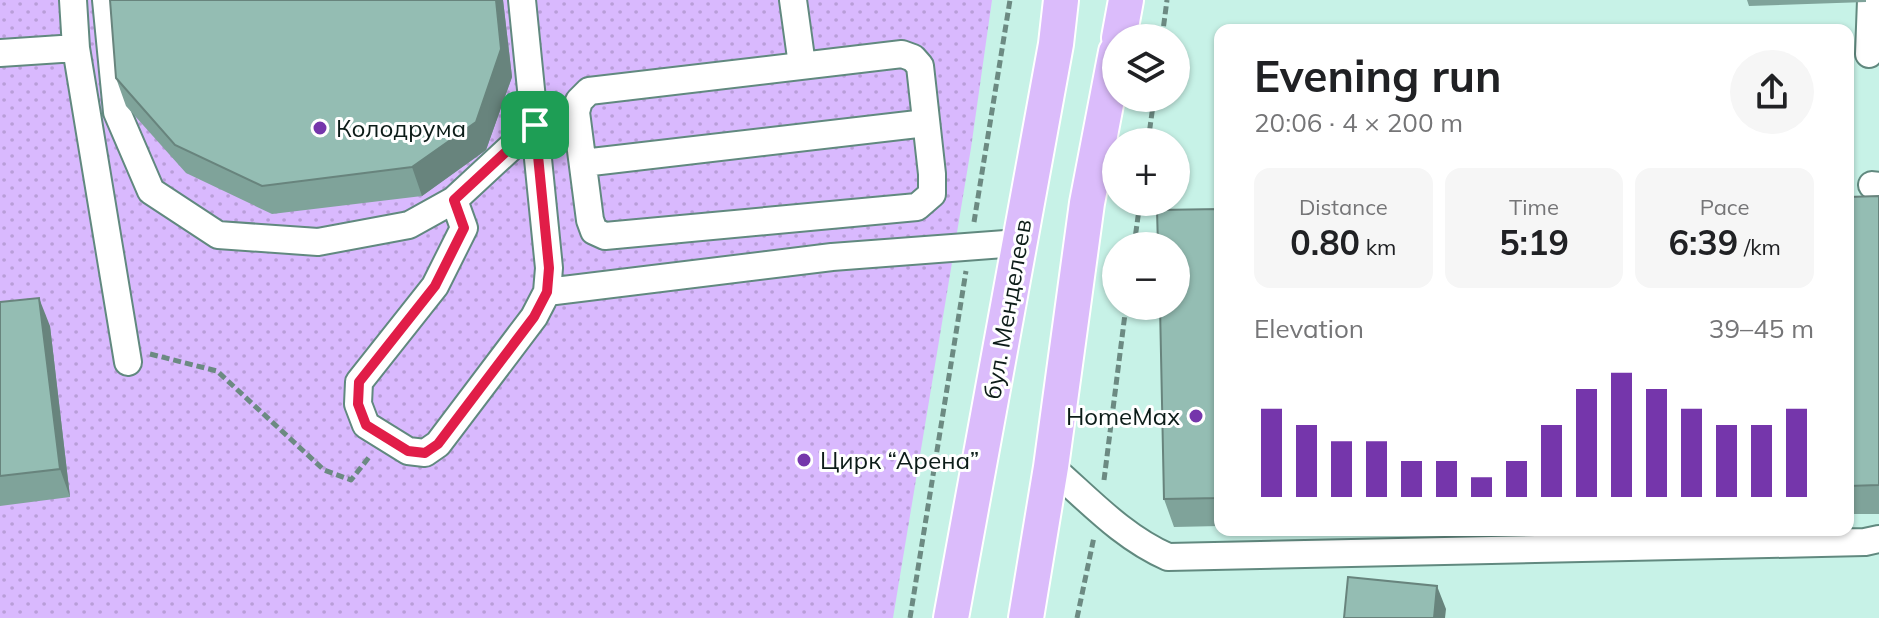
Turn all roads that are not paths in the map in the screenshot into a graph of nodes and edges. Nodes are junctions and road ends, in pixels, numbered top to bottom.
1 (73, 0) edge
2 (106, 0) edge
3 (522, 0) edge
4 (793, 0) edge
5 (1126, 0) edge
6 (1871, 0) edge
7 (1056, 3) edge
8 (1122, 24) edge
9 (76, 48) junction
10 (0, 53) edge
11 (1869, 54) dead end
12 (802, 65) junction
13 (1104, 112) edge
14 (926, 123) junction
15 (535, 125) junction
16 (583, 163) junction
17 (454, 200) junction
18 (1019, 243) junction
19 (547, 292) junction
20 (127, 355) road end
21 (1051, 467) junction
22 (1879, 539) edge
23 (951, 618) edge
24 (1026, 618) edge

1 - 9 street
2 - 17 street
3 - 15 street
4 - 12 street
5 - 8 main road
6 - 11 street
7 - 18 main road, бул. Менделеев
9 - 10 street
9 - 20 street
12 - 14 street
12 - 16 street
13 - 21 main road
14 - 16 street
14 - 16 street
15 - 17 street
15 - 19 street
17 - 19 street
18 - 19 street
18 - 23 main road, бул. Менделеев
21 - 22 street
21 - 24 main road

